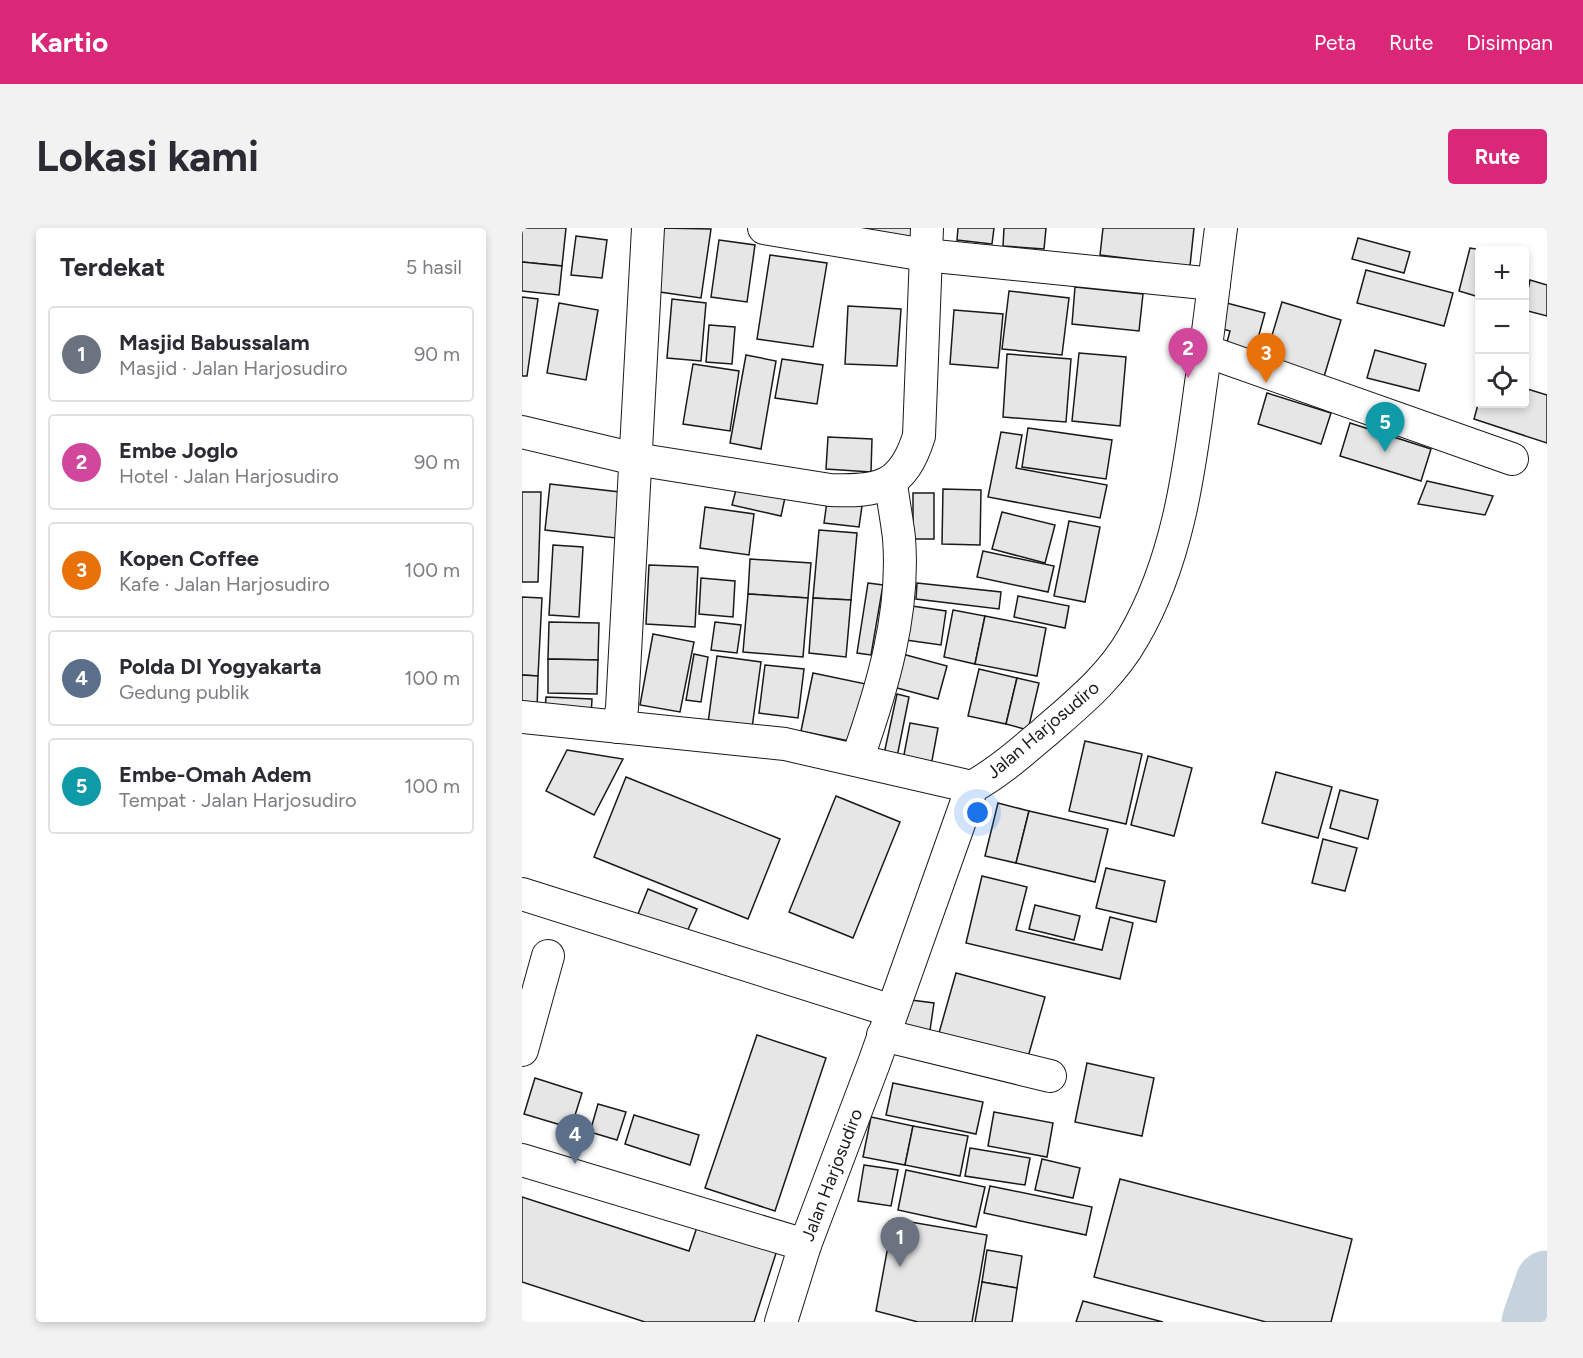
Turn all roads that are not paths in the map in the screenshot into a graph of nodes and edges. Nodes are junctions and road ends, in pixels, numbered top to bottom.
1 (648, 228) edge
2 (764, 228) edge
3 (1221, 228) edge
4 (926, 242) edge
5 (1214, 284) junction
6 (1206, 351) junction
7 (522, 432) edge
8 (635, 459) junction
9 (1512, 459) dead end
10 (891, 483) junction
11 (522, 717) edge
12 (618, 727) junction
13 (857, 760) junction
14 (972, 787) junction
15 (522, 894) edge
16 (548, 956) dead end
17 (888, 1023) junction
18 (522, 1050) edge
19 (1050, 1076) dead end
20 (522, 1160) edge
21 (805, 1245) junction
22 (781, 1322) edge

1 - 8 street
2 - 4 street
3 - 5 street, Jalan Harjosudiro
4 - 5 street
4 - 10 street
5 - 6 street, Jalan Harjosudiro
6 - 9 street
6 - 14 street, Jalan Harjosudiro
7 - 8 street
8 - 10 street
8 - 12 street
10 - 13 street
11 - 12 street
12 - 13 street
13 - 14 street
14 - 17 street, Jalan Harjosudiro
15 - 17 street
16 - 18 street
17 - 19 street
17 - 21 street, Jalan Harjosudiro
20 - 21 street
21 - 22 street, Jalan Harjosudiro

